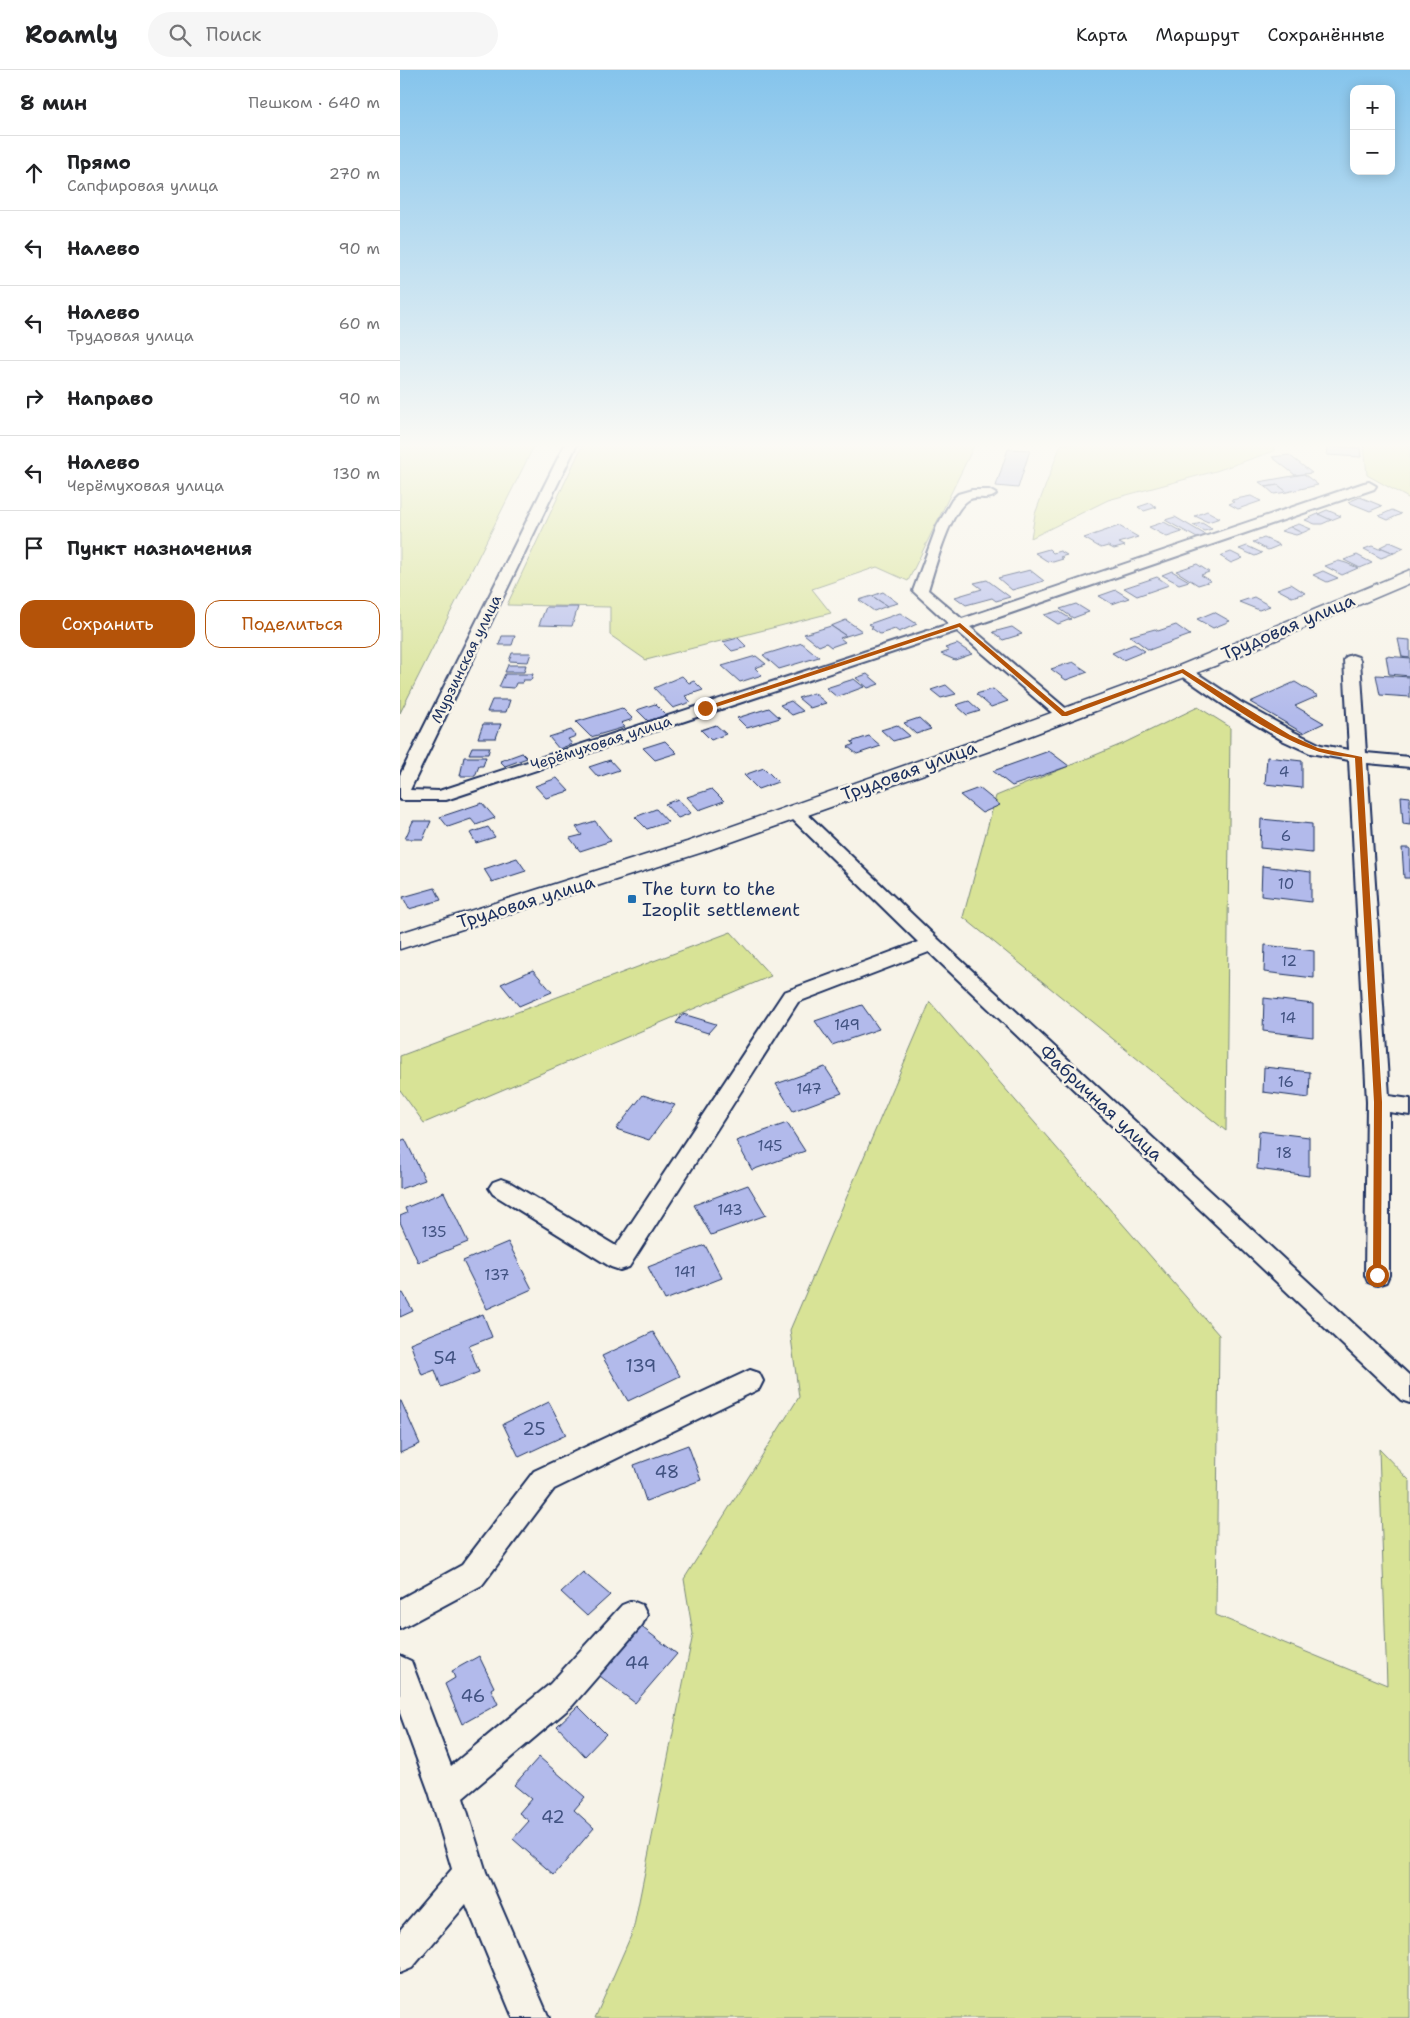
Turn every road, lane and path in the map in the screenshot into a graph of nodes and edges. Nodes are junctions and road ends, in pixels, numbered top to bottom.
1 (526, 535) edge
2 (941, 535) edge
3 (1225, 535) edge
4 (1410, 576) edge
5 (960, 625) junction
6 (1352, 660) dead end
7 (1183, 671) junction
8 (1064, 715) junction
9 (1358, 757) junction
10 (1410, 762) edge
11 (400, 794) edge
12 (795, 812) junction
13 (400, 942) edge
14 (932, 944) junction
15 (1378, 1102) junction
16 (1410, 1106) edge
17 (500, 1188) dead end
18 (1377, 1275) dead end
19 (750, 1381) dead end
20 (1410, 1392) edge
21 (400, 1615) edge
22 (632, 1615) dead end
23 (400, 1671) edge
24 (445, 1792) junction
25 (470, 1874) junction
26 (400, 1956) edge
27 (531, 2018) edge

1 - 11 street, Мурзинская улица
2 - 5 street
3 - 5 street, Черёмуховая улица
4 - 7 main road, Трудовая улица
5 - 8 street
5 - 11 street, Черёмуховая улица
6 - 9 street
7 - 8 main road, Трудовая улица
7 - 9 street
8 - 12 main road, Трудовая улица
9 - 10 street
9 - 15 street
12 - 13 main road, Трудовая улица
12 - 14 street, Фабричная улица
14 - 17 street
14 - 20 street, Фабричная улица
15 - 16 street
15 - 18 street
19 - 21 street
22 - 24 street
23 - 24 street
24 - 25 street
25 - 26 street
25 - 27 street

